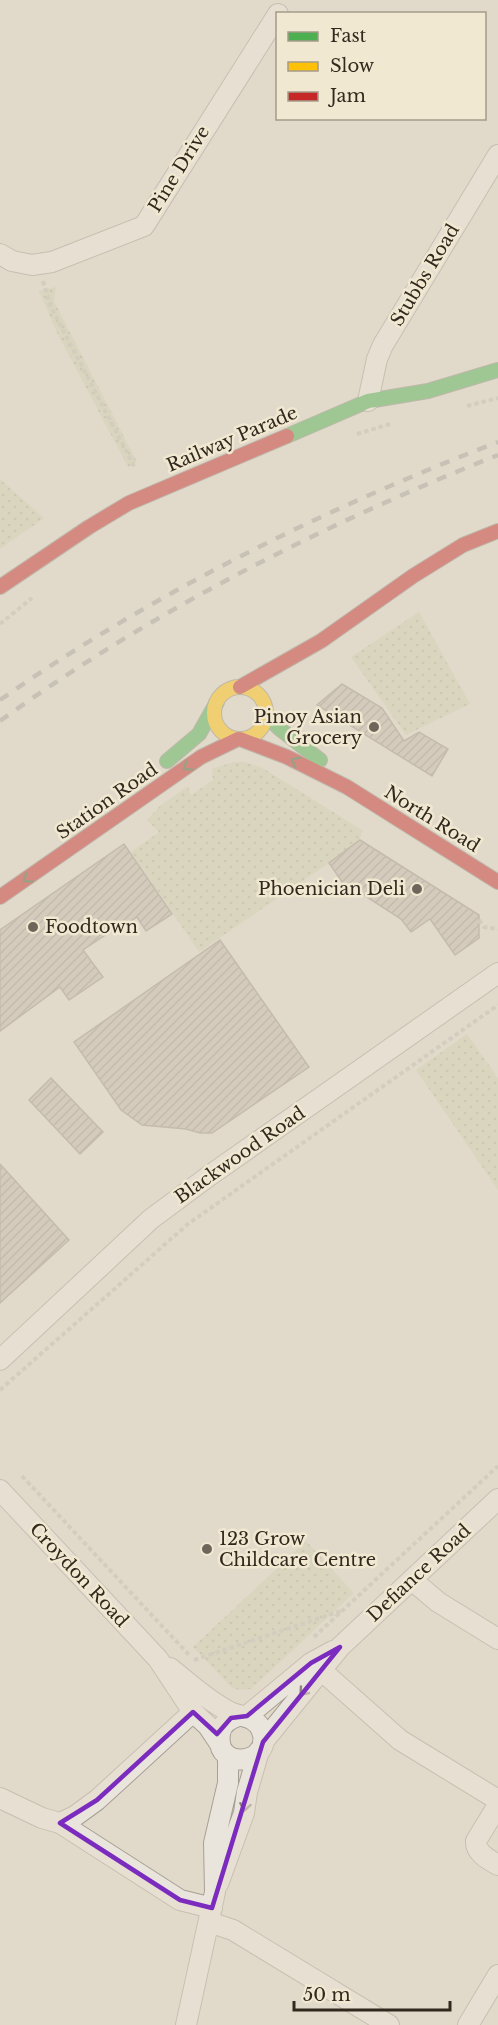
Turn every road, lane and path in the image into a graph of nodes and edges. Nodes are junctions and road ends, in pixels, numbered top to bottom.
1 (276, 17) edge
2 (498, 155) edge
3 (0, 254) edge
4 (32, 265) junction
5 (498, 370) edge
6 (498, 398) edge
7 (368, 401) junction
8 (463, 407) dead end
9 (399, 421) dead end
10 (356, 435) dead end
11 (135, 468) dead end
12 (498, 531) edge
13 (0, 587) edge
14 (32, 597) dead end
15 (0, 624) edge
16 (321, 641) junction
17 (292, 674) dead end
18 (240, 687) junction
19 (275, 693) dead end
20 (217, 702) junction
21 (266, 714) junction
22 (239, 739) junction
23 (153, 771) dead end
24 (347, 787) junction
25 (498, 882) edge
26 (0, 897) edge
27 (479, 920) dead end
28 (498, 929) edge
29 (498, 973) edge
30 (498, 1005) edge
31 (0, 1360) edge
32 (0, 1390) edge
33 (498, 1466) edge
34 (22, 1476) dead end
35 (0, 1490) edge
36 (498, 1498) edge
37 (412, 1580) junction
38 (343, 1611) junction
39 (498, 1639) edge
40 (311, 1641) dead end
41 (340, 1647) junction
42 (158, 1659) junction
43 (194, 1660) junction
44 (200, 1667) dead end
45 (321, 1671) junction
46 (193, 1712) junction
47 (243, 1716) junction
48 (261, 1747) junction
49 (224, 1750) junction
50 (0, 1798) edge
51 (498, 1800) edge
52 (498, 1805) edge
53 (60, 1823) junction
54 (498, 1865) edge
55 (212, 1907) junction
56 (498, 1975) edge
57 (186, 2025) edge
58 (389, 2025) edge
59 (468, 2025) edge

1 - 4 street, Pine Drive
2 - 7 street, Stubbs Road
3 - 4 street
4 - 11 path
5 - 7 street, Railway Parade
6 - 8 path
7 - 13 street, Railway Parade
9 - 10 path
12 - 16 street
14 - 15 path
16 - 17 street
16 - 18 street
18 - 20 street
18 - 21 street
19 - 21 street
20 - 22 street
20 - 23 street, Station Road
21 - 22 street
21 - 24 street, North Road
24 -> 22 street, North Road
22 -> 26 street, Station Road
24 - 25 street, North Road
27 - 28 path
29 - 31 street, Blackwood Road
30 - 32 path
33 - 38 path
34 - 43 path
35 - 42 street, Croydon Road
36 - 37 street, Defiance Road
37 - 39 street
37 - 41 street, Defiance Road
38 - 40 path
38 - 43 path
41 - 45 street, Defiance Road
41 - 47 street, Defiance Road
42 - 46 street, Croydon Road
42 - 47 street, Croydon Road
43 - 44 path
45 -> 48 street, Defiance Road
45 - 51 street
46 - 49 street, Croydon Road
46 - 53 street
47 - 48 street
47 - 49 street
48 - 49 street
48 -> 55 street, Defiance Road
49 - 55 street, Defiance Road
50 - 53 street
52 - 54 street
53 - 55 street
55 - 57 street, Defiance Road
55 - 58 street
56 - 59 street

